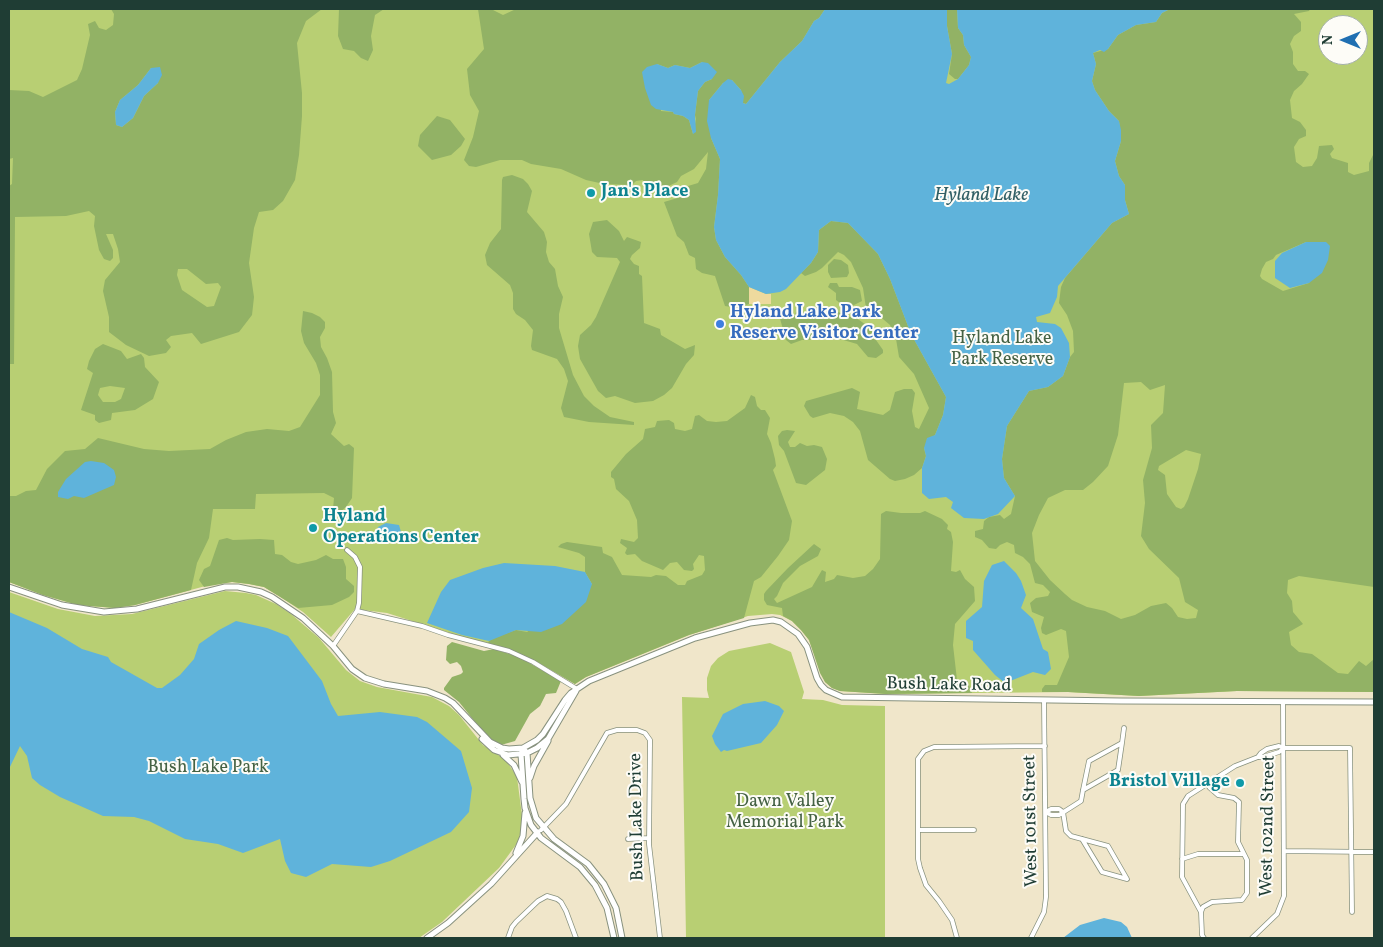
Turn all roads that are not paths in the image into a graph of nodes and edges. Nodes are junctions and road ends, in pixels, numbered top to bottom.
1 (347, 550) dead end
2 (9, 587) edge
3 (357, 611) junction
4 (333, 646) junction
5 (577, 689) junction
6 (1044, 700) junction
7 (1283, 702) junction
8 (1374, 702) edge
9 (470, 722) junction
10 (1124, 728) dead end
11 (552, 732) junction
12 (1122, 742) junction
13 (1045, 746) junction
14 (1284, 748) junction
15 (523, 752) junction
16 (501, 753) junction
17 (522, 784) junction
18 (1207, 784) junction
19 (529, 786) junction
20 (1083, 790) junction
21 (525, 808) junction
22 (1046, 812) junction
23 (1063, 812) junction
24 (540, 830) junction
25 (918, 830) junction
26 (974, 830) dead end
27 (649, 838) junction
28 (628, 839) dead end
29 (1082, 839) junction
30 (1285, 851) junction
31 (1351, 852) junction
32 (1374, 852) edge
33 (1243, 854) junction
34 (513, 859) junction
35 (1182, 859) junction
36 (1201, 912) junction
37 (1352, 912) dead end
38 (427, 938) edge
39 (508, 938) edge
40 (576, 938) edge
41 (614, 938) edge
42 (622, 938) edge
43 (660, 938) edge
44 (957, 938) edge
45 (1031, 938) edge
46 (1204, 938) edge
47 (1252, 938) edge

1 - 3 street
2 - 4 street
3 - 4 street
3 - 5 street
4 - 9 street
5 - 6 street, Bush Lake Road
5 - 11 street
5 - 15 street, Bush Lake Road
6 - 7 street, Bush Lake Road
6 - 13 street, West 101st Street
7 - 8 street, Bush Lake Road
7 - 14 street, West 102nd Street
9 - 15 street
9 - 16 street
10 - 12 street
11 - 15 street
11 - 19 street
12 - 20 street
12 - 20 street
13 - 22 street, West 101st Street
13 - 25 street
14 - 18 street
14 - 30 street, West 102nd Street
14 - 31 street
15 - 16 street
15 - 17 street
15 - 19 street
16 - 17 street
17 - 21 street
18 - 33 street
18 - 35 street
19 - 24 street
20 - 23 street
21 - 24 street
21 - 34 street
22 - 23 street
22 - 45 street, West 101st Street
23 - 29 street
24 - 27 street, Bush Lake Drive
24 - 34 street
24 - 41 street
24 - 42 street
25 - 26 street
25 - 44 street
27 - 28 street
27 - 43 street, Bush Lake Drive
29 - 29 street
30 - 31 street
30 - 47 street, West 102nd Street
31 - 32 street
31 - 37 street
33 - 35 street
33 - 36 street
34 - 38 street
35 - 36 street
36 - 46 street
39 - 40 street

